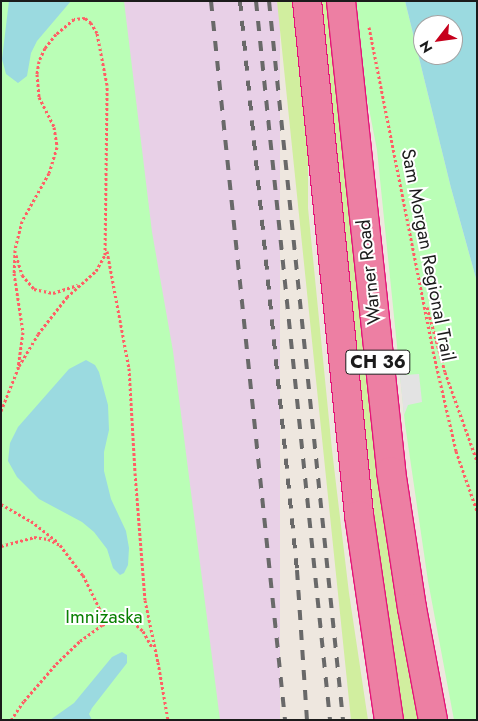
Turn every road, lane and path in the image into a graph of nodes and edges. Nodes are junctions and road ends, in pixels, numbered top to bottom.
1 (307, 1) edge
2 (342, 1) edge
3 (369, 23) dead end
4 (106, 242) junction
5 (15, 250) junction
6 (417, 270) junction
7 (84, 281) junction
8 (18, 368) junction
9 (1, 411) edge
10 (477, 461) edge
11 (1, 504) edge
12 (477, 511) edge
13 (1, 546) edge
14 (66, 551) junction
15 (106, 622) junction
16 (158, 663) junction
17 (11, 720) edge
18 (168, 720) edge
19 (389, 720) edge
20 (433, 720) edge

1 - 19 highway, Warner Road / CH 36
2 - 20 highway, Warner Road / CH 36
3 - 6 path, Sam Morgan Regional Trail
4 - 5 path
4 - 7 path
4 - 16 path
5 - 7 path
5 - 8 path
6 - 10 path
6 - 12 path, Sam Morgan Regional Trail
7 - 8 path
8 - 9 path
11 - 14 path
13 - 14 path
14 - 15 path
15 - 16 path
15 - 17 path
16 - 18 path

